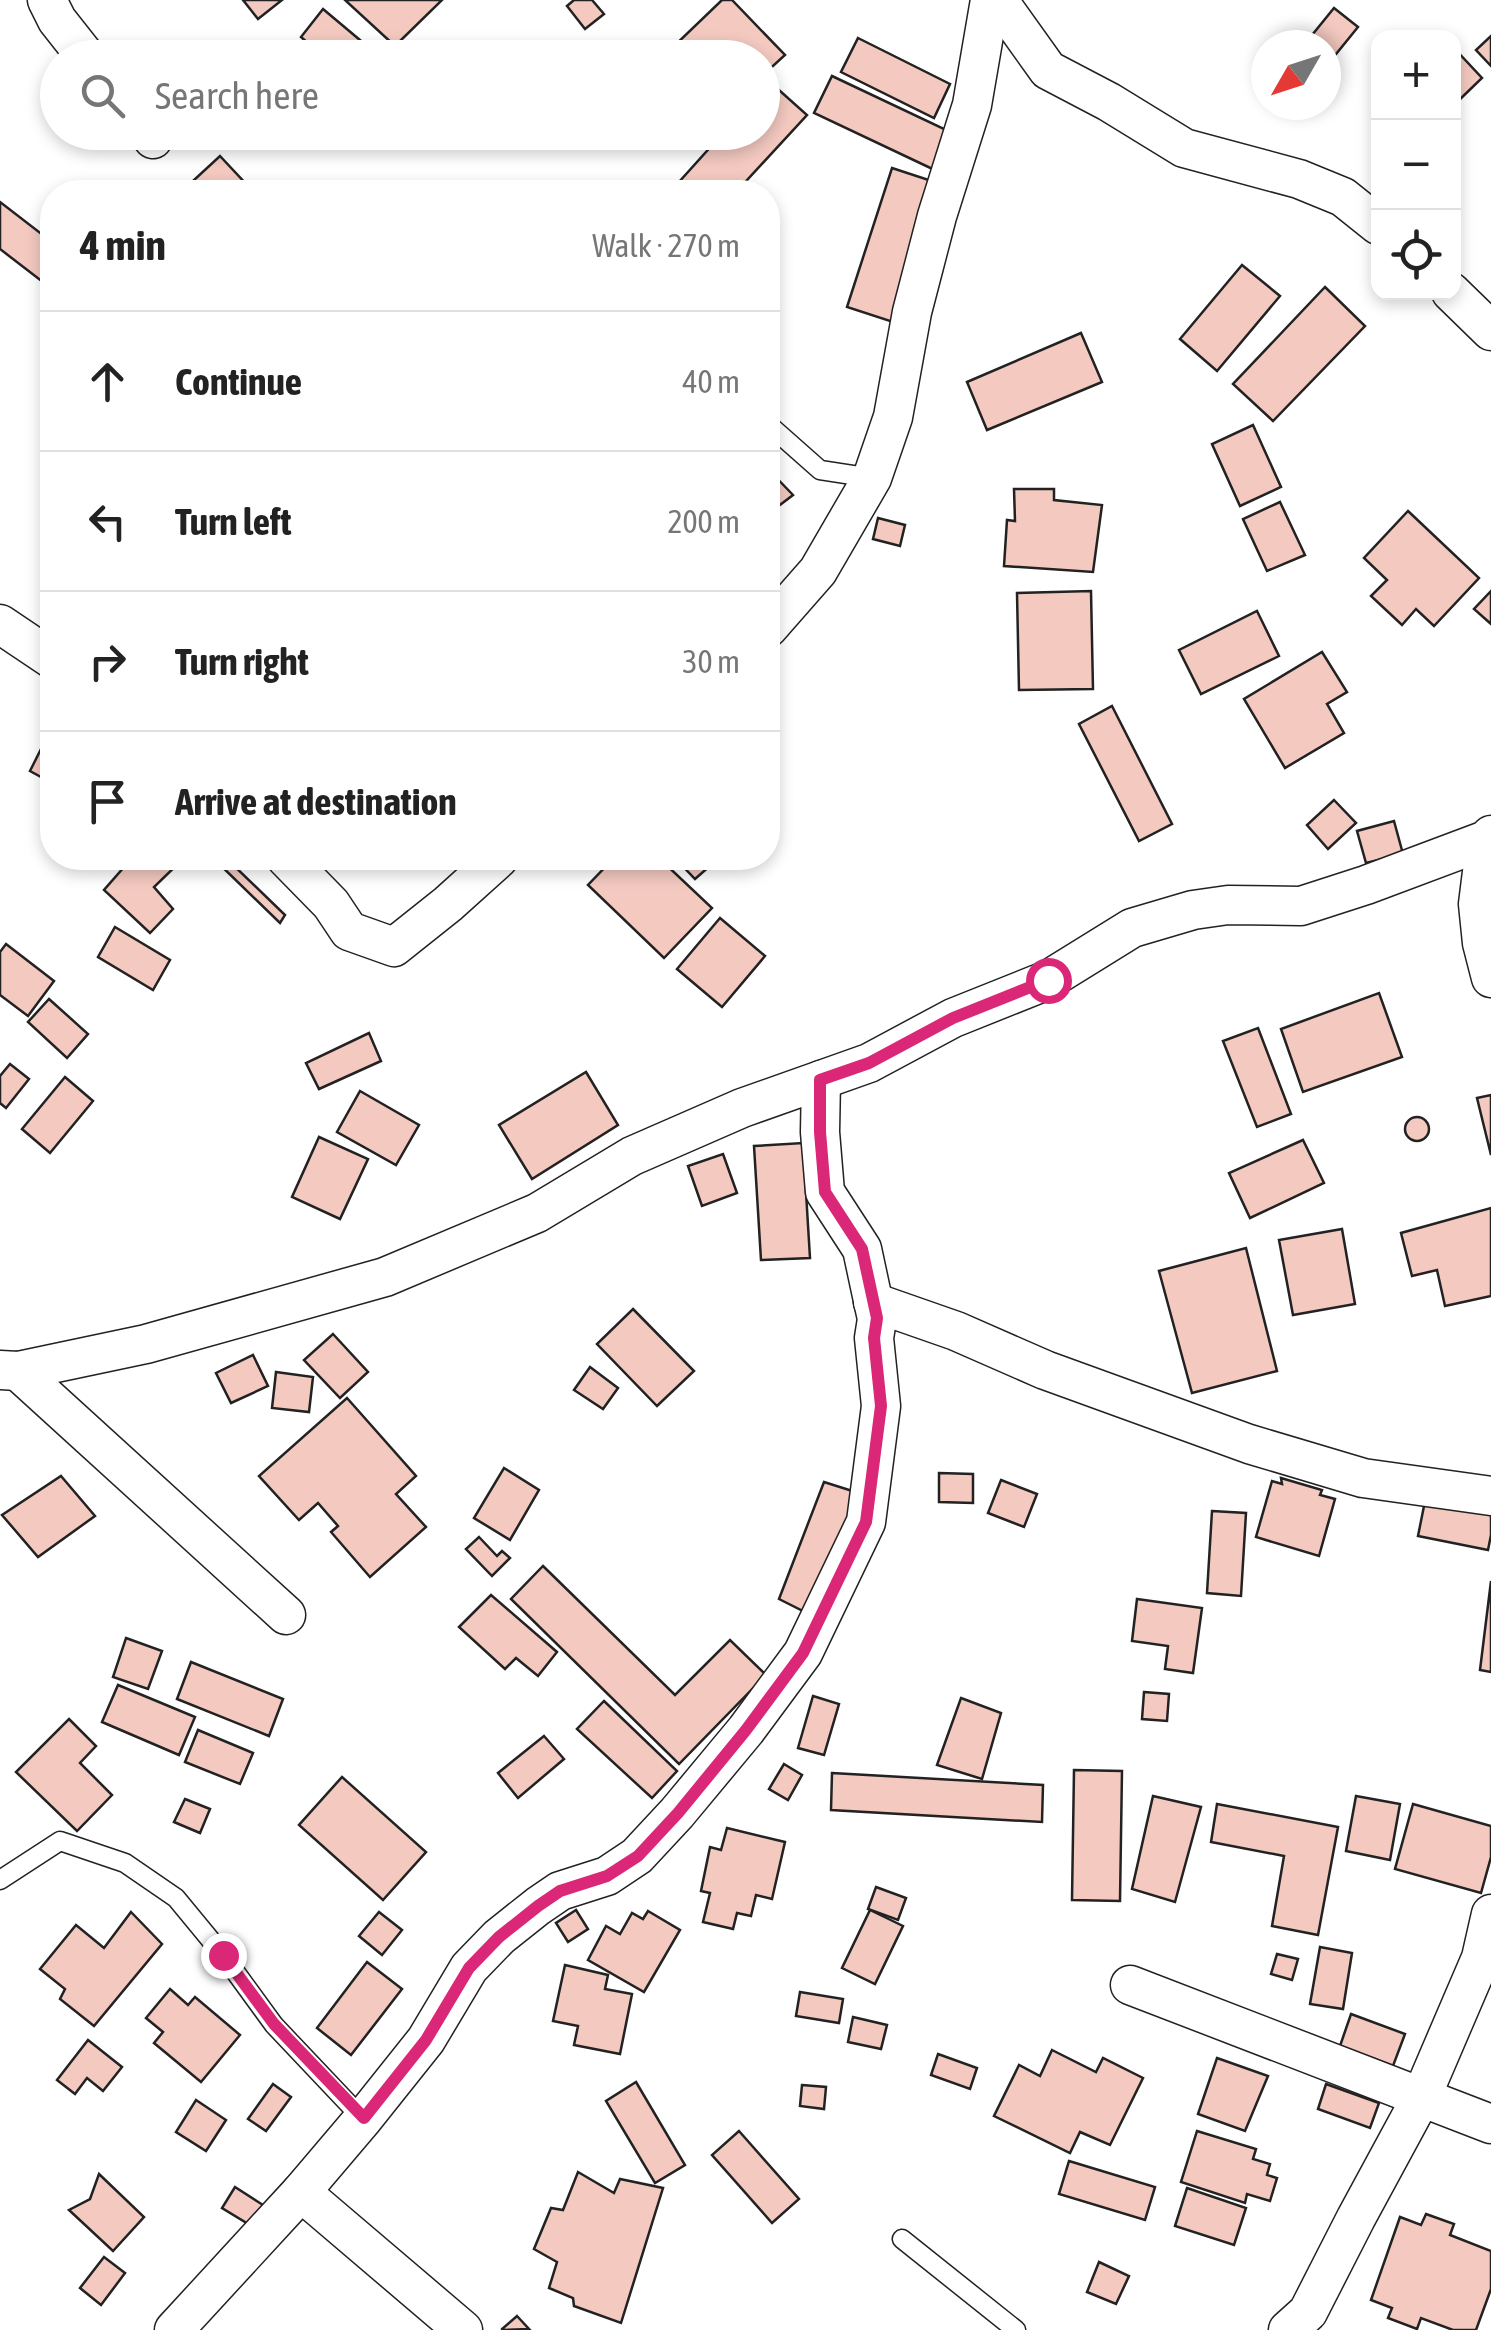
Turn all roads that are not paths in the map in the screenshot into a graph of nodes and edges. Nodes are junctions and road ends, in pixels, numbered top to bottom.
1 (47, 0) edge
2 (990, 0) edge
3 (998, 0) edge
4 (73, 40) edge
5 (1371, 219) edge
6 (1459, 300) edge
7 (1491, 332) edge
8 (780, 435) edge
9 (872, 478) junction
10 (780, 614) edge
11 (0, 624) edge
12 (40, 651) edge
13 (1488, 838) edge
14 (298, 870) edge
15 (486, 870) edge
16 (1491, 978) edge
17 (820, 1080) junction
18 (872, 1302) junction
19 (9, 1370) edge
20 (1491, 1496) edge
21 (286, 1615) dead end
22 (0, 1880) edge
23 (1491, 1914) edge
24 (1130, 1985) dead end
25 (1421, 2098) junction
26 (364, 2118) junction
27 (1491, 2124) edge
28 (301, 2192) junction
29 (902, 2239) dead end
30 (174, 2330) edge
31 (463, 2330) edge
32 (1016, 2330) edge
33 (1288, 2330) edge

1 - 4 street
2 - 9 street
3 - 5 street
6 - 7 street
8 - 9 lane
9 - 10 street
11 - 12 street
13 - 16 street
13 - 17 street
14 - 15 street
17 - 18 street
17 - 19 street
18 - 20 street
18 - 26 street
19 - 21 street
22 - 26 lane
23 - 25 street
24 - 25 street
25 - 27 street
25 - 33 street
26 - 28 street
28 - 30 street
28 - 31 street
29 - 32 lane

